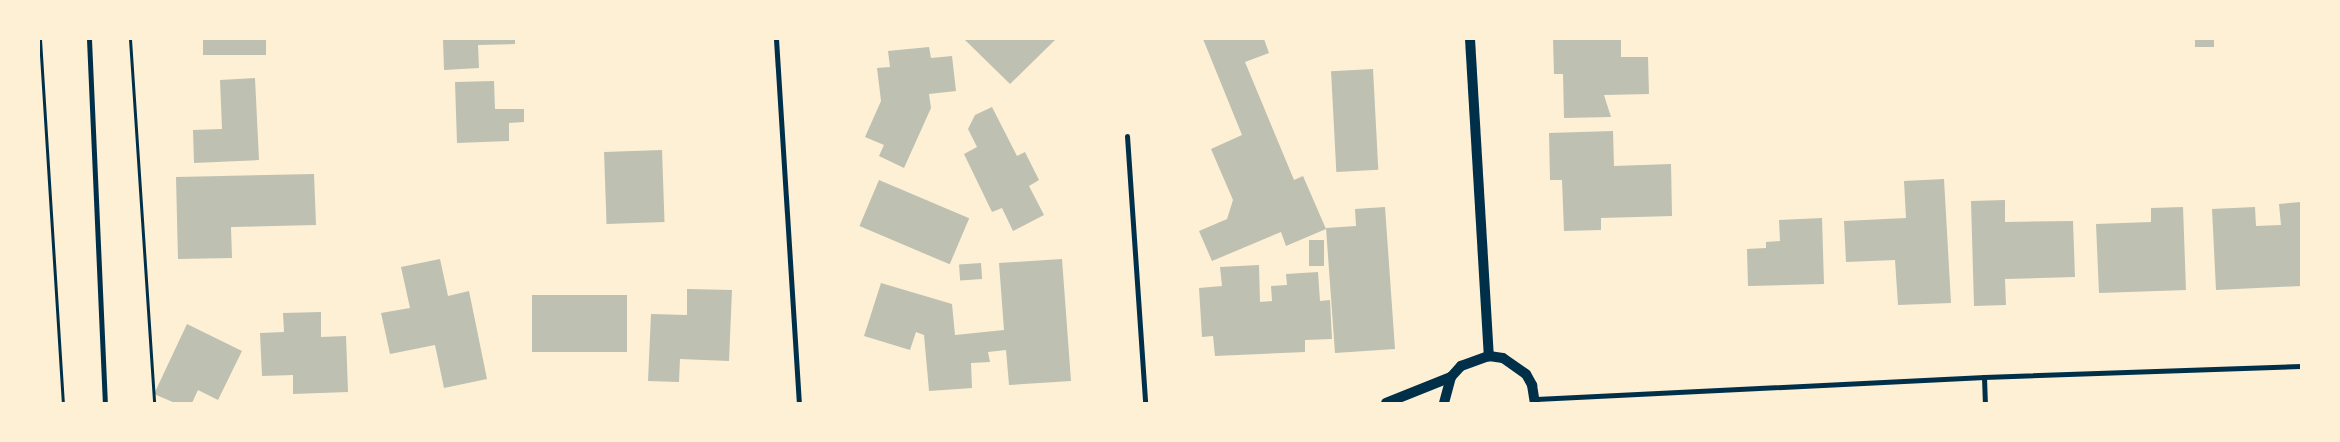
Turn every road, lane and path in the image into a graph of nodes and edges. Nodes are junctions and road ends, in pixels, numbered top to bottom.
1 (40, 39) edge
2 (89, 39) edge
3 (130, 39) edge
4 (776, 39) edge
5 (1470, 39) edge
6 (1127, 136) dead end
7 (1489, 356) junction
8 (2301, 366) edge
9 (1451, 377) junction
10 (1984, 377) junction
11 (1535, 401) edge
12 (63, 403) edge
13 (105, 403) edge
14 (154, 403) edge
15 (799, 403) edge
16 (1145, 403) edge
17 (1386, 403) edge
18 (1444, 403) edge
19 (1985, 403) edge

1 - 12 path
2 - 13 street
3 - 14 path
4 - 15 street
5 - 7 main road
6 - 16 street
7 - 9 main road
7 - 11 main road
8 - 10 street
9 - 17 main road
9 - 18 main road
10 - 11 street
10 - 19 street

